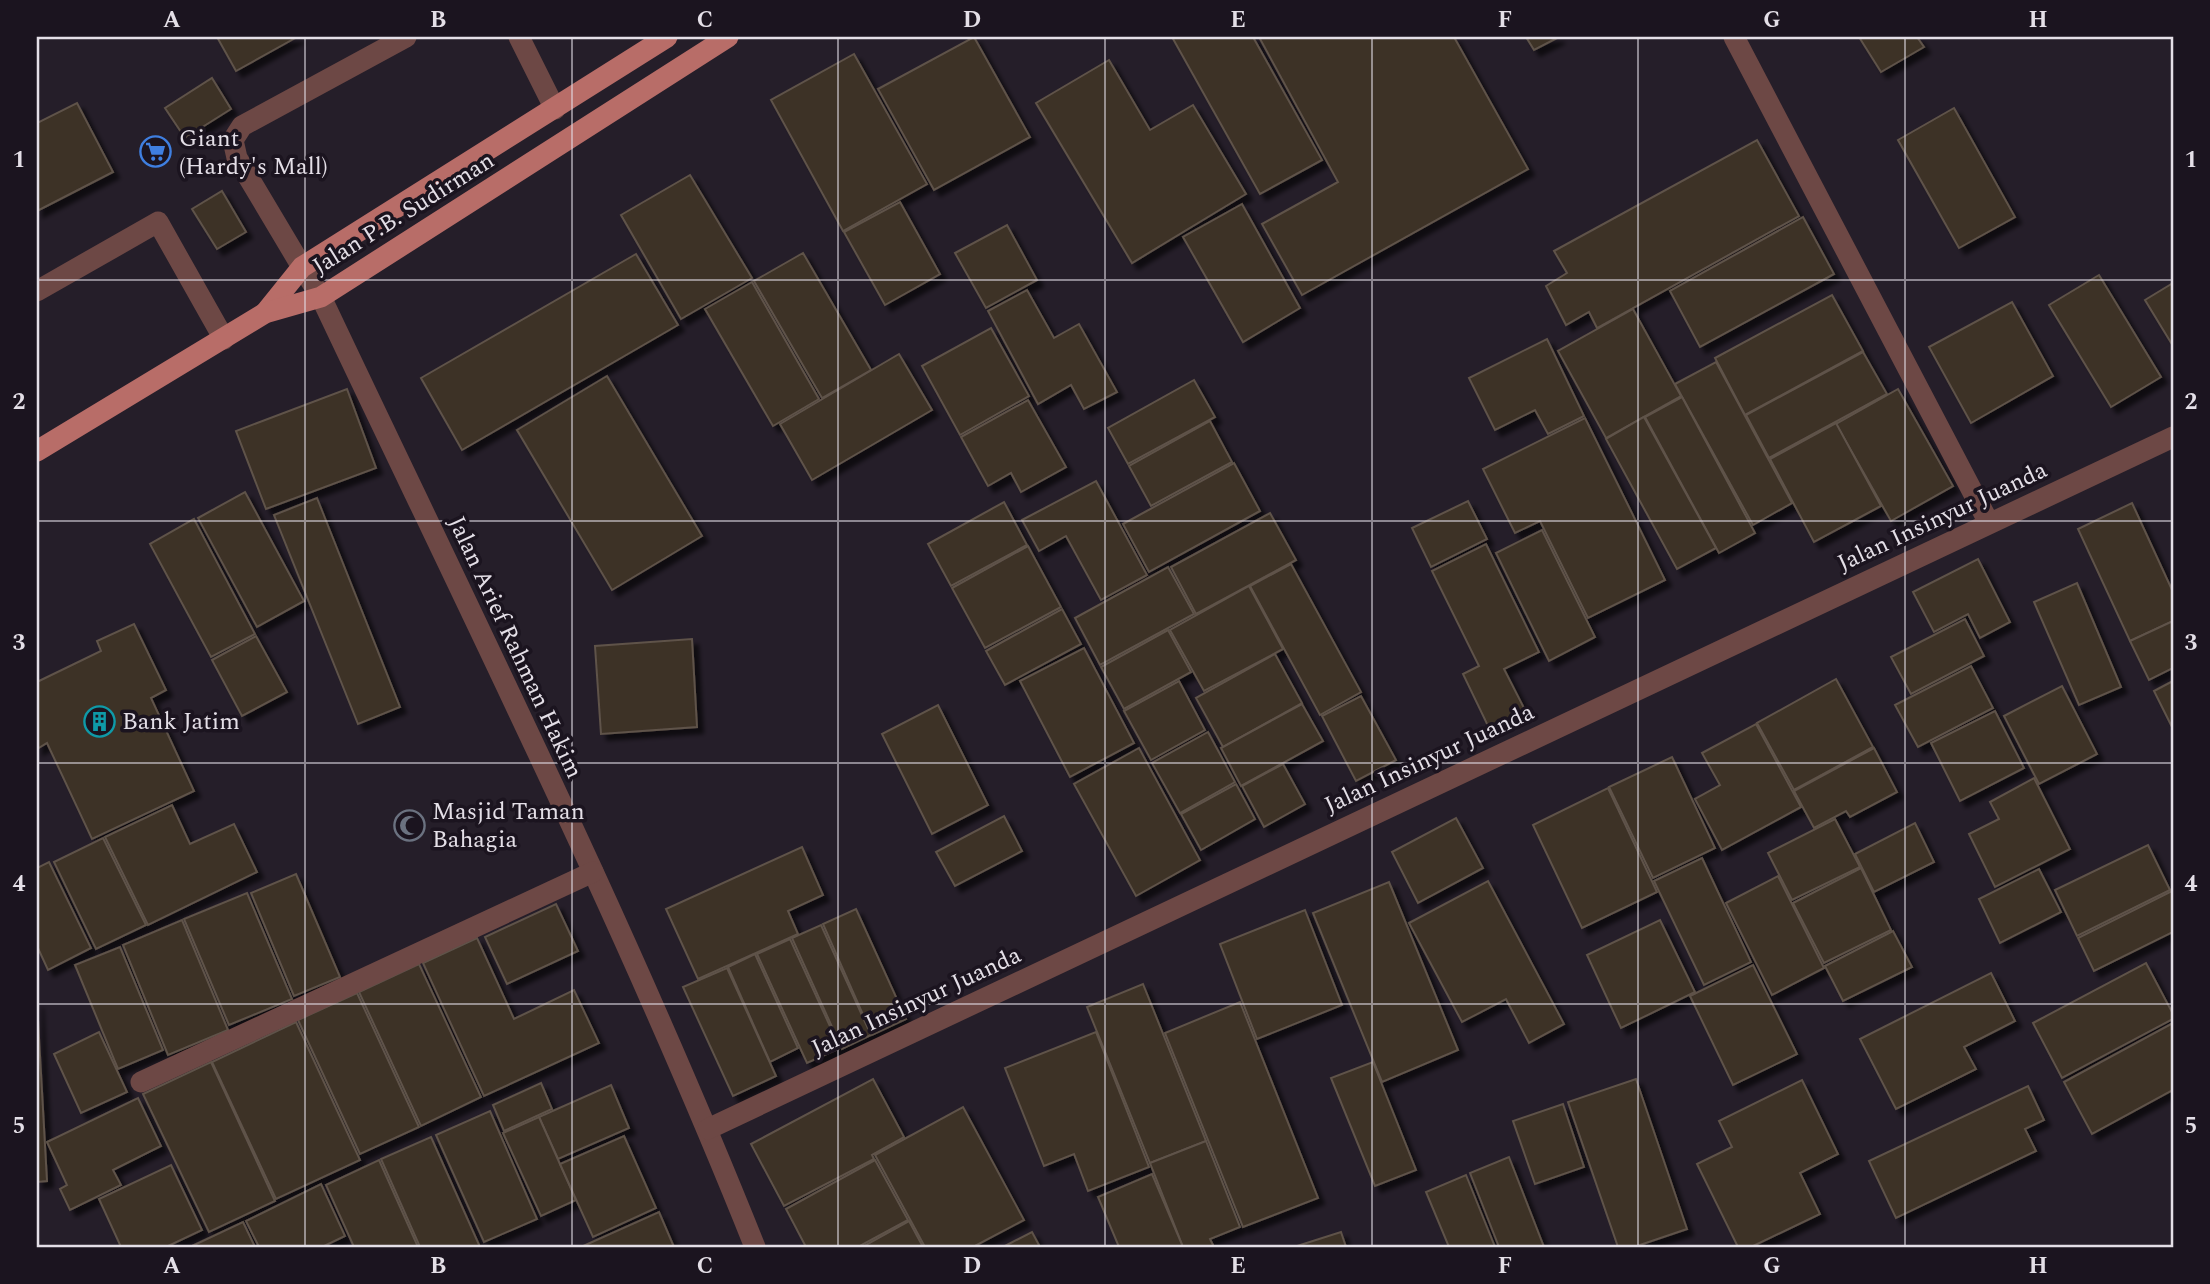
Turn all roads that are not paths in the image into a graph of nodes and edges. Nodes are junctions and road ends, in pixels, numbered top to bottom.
1 (406, 37) edge
2 (519, 37) edge
3 (667, 37) edge
4 (729, 37) edge
5 (1734, 37) edge
6 (555, 109) junction
7 (302, 267) junction
8 (37, 291) edge
9 (321, 297) junction
10 (265, 313) junction
11 (224, 339) junction
12 (2173, 437) edge
13 (37, 451) edge
14 (1989, 523) junction
15 (593, 872) junction
16 (141, 1082) dead end
17 (708, 1129) junction
18 (755, 1247) edge

1 - 7 street, Jalan Arief Rahman Hakim
2 - 6 street
3 - 6 main road, Jalan P.B. Sudirman
4 - 9 main road, Jalan P.B. Sudirman
5 - 14 street
6 - 7 main road, Jalan P.B. Sudirman
7 - 9 street, Jalan Arief Rahman Hakim
7 - 10 main road, Jalan P.B. Sudirman
8 - 11 street
9 - 10 main road, Jalan P.B. Sudirman
9 - 15 street, Jalan Arief Rahman Hakim
10 - 11 main road
11 - 13 main road
12 - 14 street, Jalan Insinyur Juanda
14 - 17 street, Jalan Insinyur Juanda
15 - 16 street
15 - 17 street, Jalan Arief Rahman Hakim
17 - 18 street, Jalan Arief Rahman Hakim

